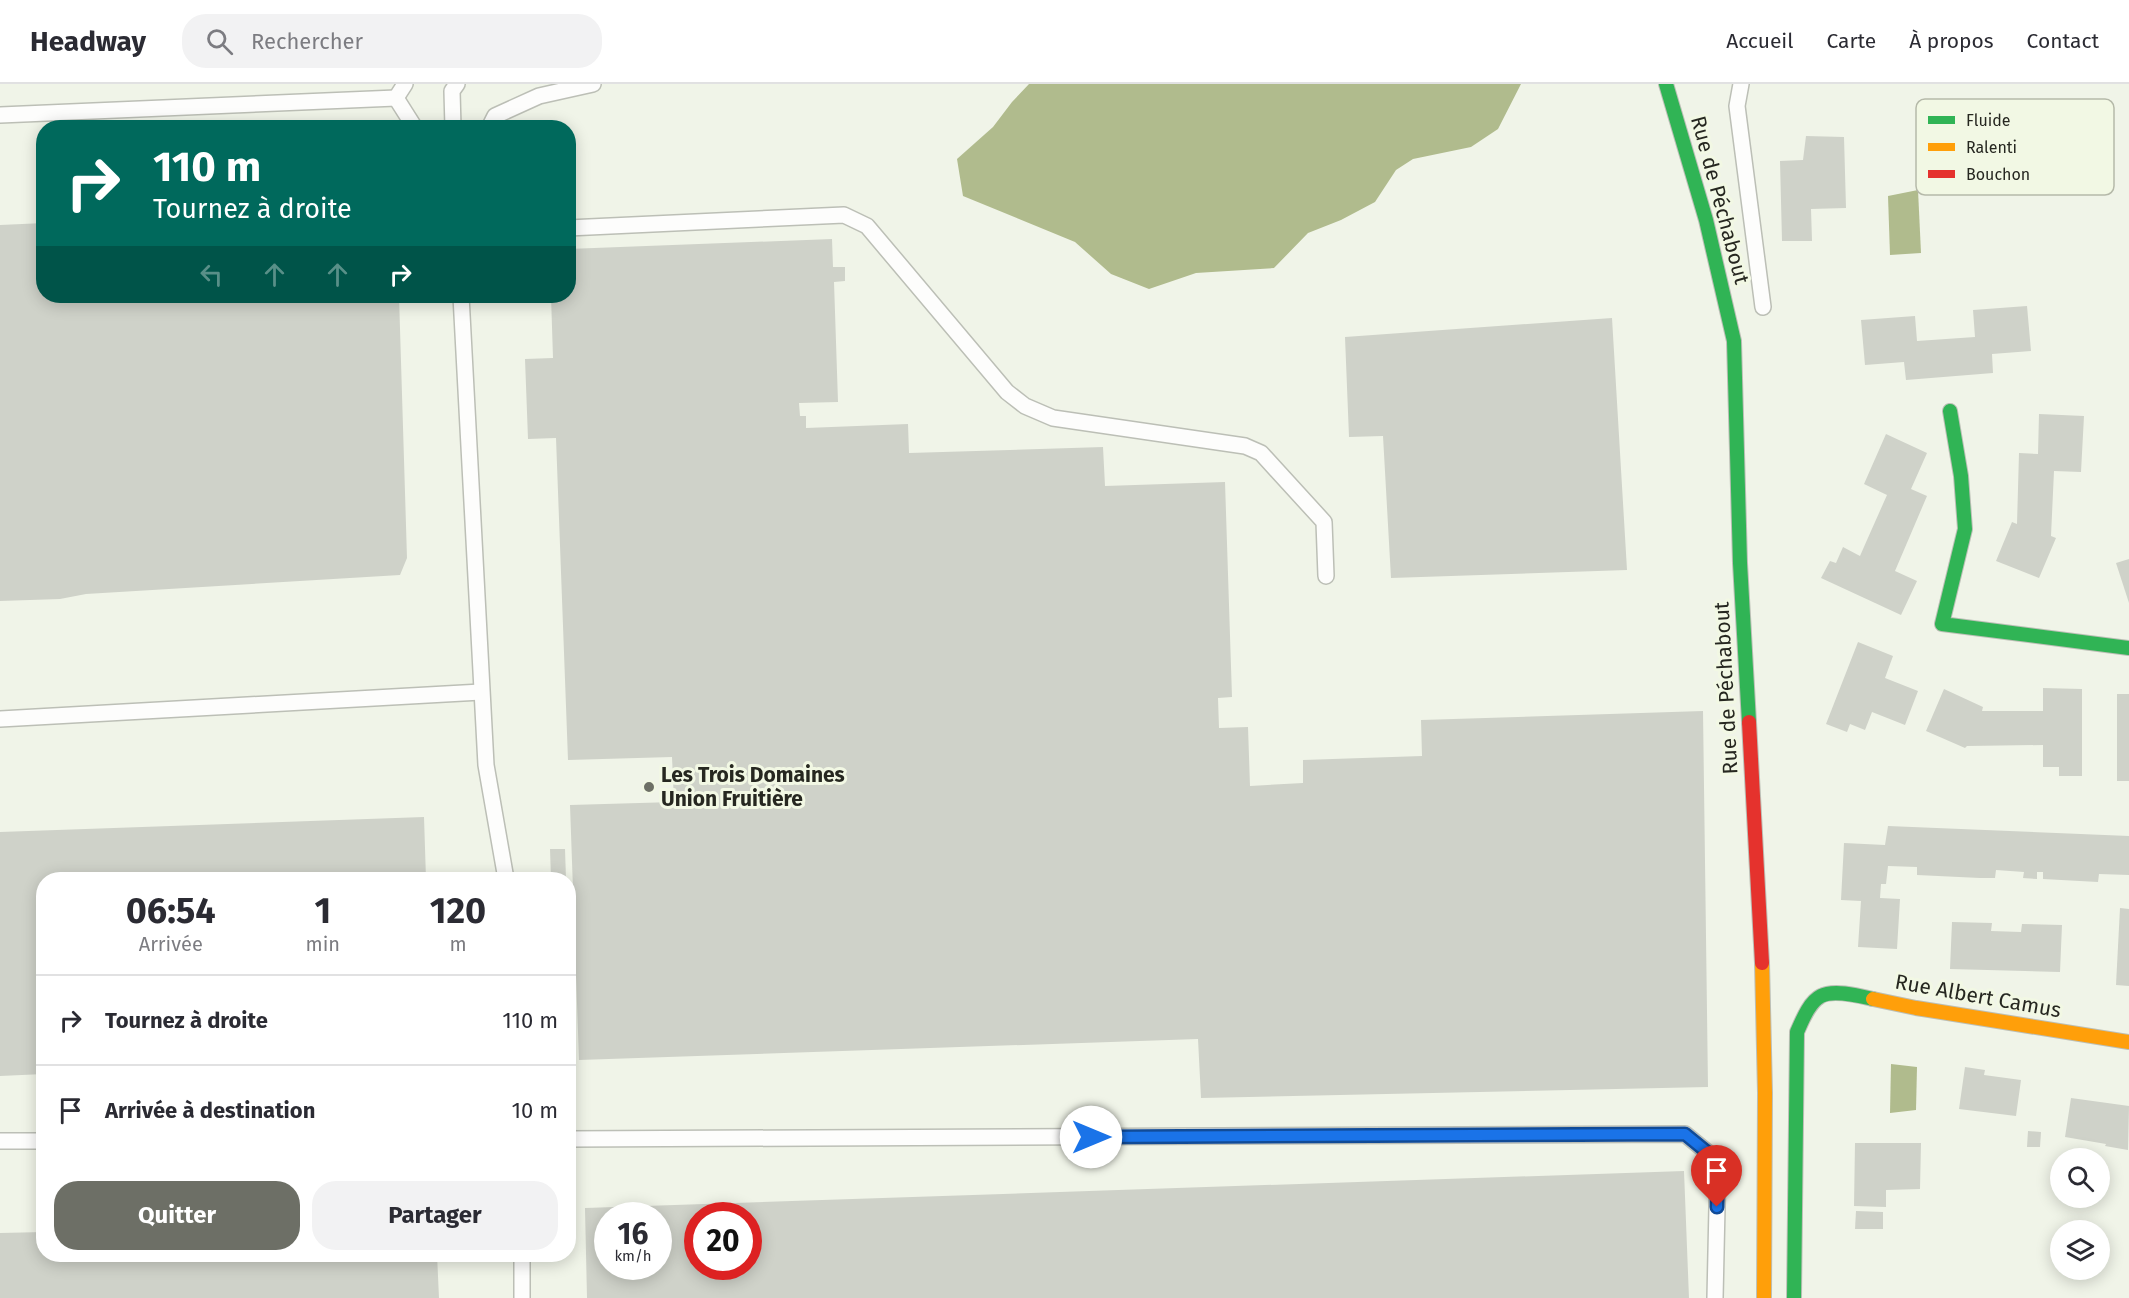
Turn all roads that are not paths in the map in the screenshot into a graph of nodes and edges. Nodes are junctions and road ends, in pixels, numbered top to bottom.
1 (405, 84) edge
2 (457, 84) edge
3 (593, 84) edge
4 (1666, 84) edge
5 (1741, 84) edge
6 (396, 98) junction
7 (0, 115) edge
8 (410, 120) edge
9 (453, 120) edge
10 (493, 120) edge
11 (576, 228) edge
12 (461, 303) edge
13 (1763, 307) dead end
14 (1950, 411) dead end
15 (1326, 576) dead end
16 (2129, 648) edge
17 (481, 692) junction
18 (0, 719) edge
19 (506, 872) edge
20 (2129, 1042) edge
21 (576, 1139) edge
22 (0, 1141) edge
23 (36, 1141) edge
24 (522, 1262) edge
25 (522, 1298) edge
26 (1715, 1298) edge
27 (1764, 1298) edge
28 (1794, 1298) edge

1 - 6 lane
2 - 9 lane
3 - 10 lane
4 - 27 street, Rue de Péchabout
5 - 13 lane
6 - 7 lane
6 - 8 lane
11 - 15 lane
12 - 17 lane
14 - 16 street
17 - 18 lane
17 - 19 lane
20 - 28 street, Rue Albert Camus
21 - 26 lane
22 - 23 lane
24 - 25 lane

